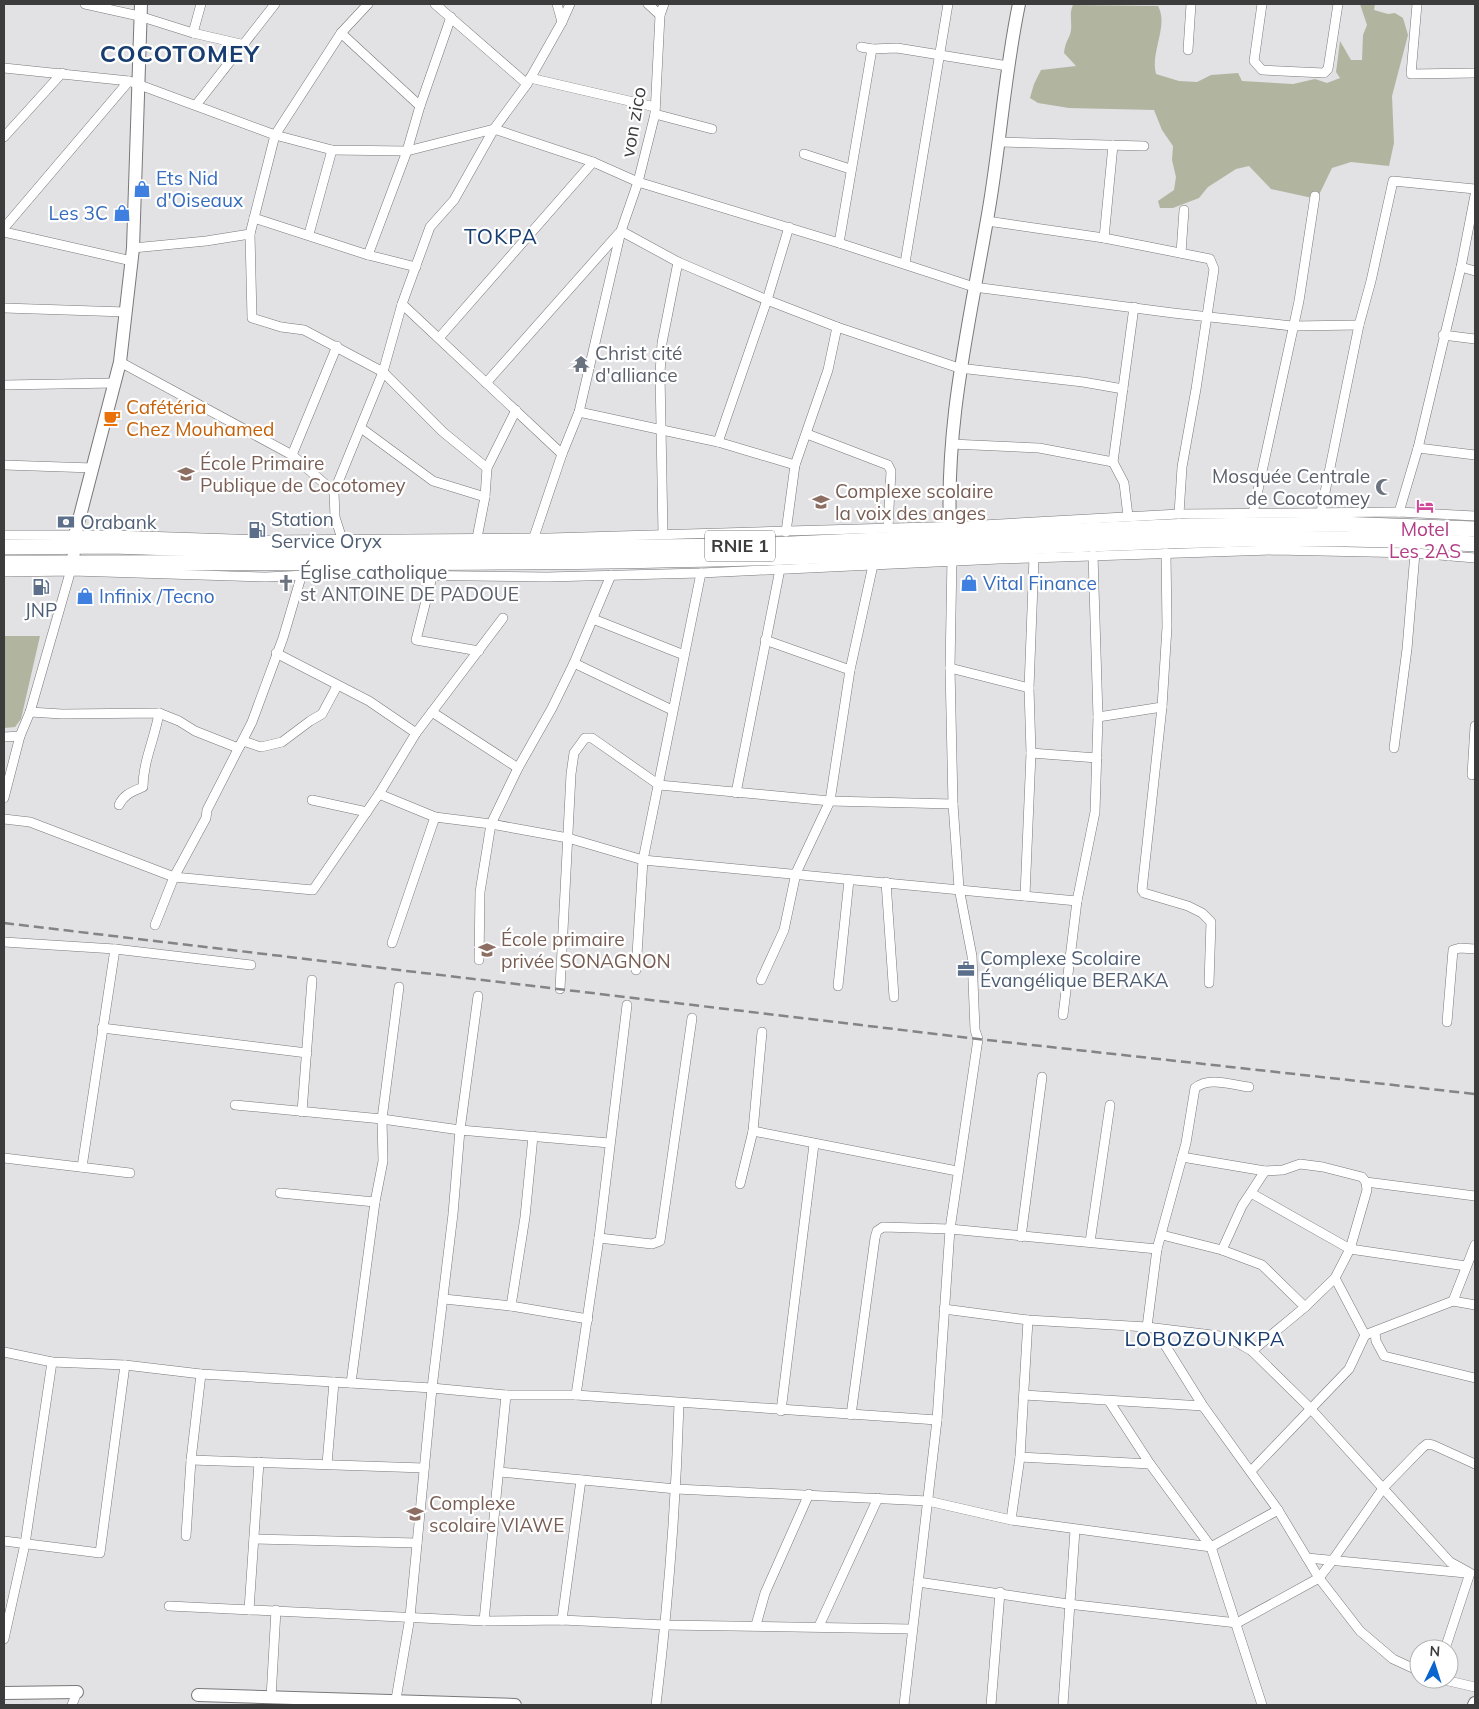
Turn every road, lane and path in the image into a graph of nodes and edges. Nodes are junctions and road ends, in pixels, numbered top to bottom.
1 (85, 4) edge
2 (201, 4) edge
3 (275, 4) edge
4 (368, 4) edge
5 (435, 4) edge
6 (556, 4) edge
7 (570, 4) edge
8 (648, 4) edge
9 (664, 4) edge
10 (948, 4) edge
11 (1019, 4) edge
12 (1191, 4) edge
13 (1262, 4) edge
14 (1338, 4) edge
15 (1417, 4) edge
16 (140, 10) edge
17 (660, 14) junction
18 (451, 17) junction
19 (562, 22) junction
20 (193, 33) junction
21 (341, 33) junction
22 (245, 45) junction
23 (861, 47) dead end
24 (872, 49) junction
25 (1188, 50) dead end
26 (940, 54) junction
27 (1008, 66) junction
28 (4, 68) edge
29 (62, 73) junction
30 (1475, 73) edge
31 (529, 81) junction
32 (133, 83) junction
33 (196, 106) junction
34 (420, 106) junction
35 (655, 110) junction
36 (494, 129) junction
37 (712, 129) dead end
38 (275, 135) junction
39 (4, 137) edge
40 (1000, 142) junction
41 (1113, 145) junction
42 (1144, 146) dead end
43 (332, 150) junction
44 (407, 151) junction
45 (804, 154) dead end
46 (593, 162) junction
47 (850, 170) junction
48 (638, 182) junction
49 (1475, 189) edge
50 (1475, 194) edge
51 (1315, 196) dead end
52 (1184, 210) dead end
53 (254, 218) junction
54 (987, 221) junction
55 (789, 227) junction
56 (4, 228) edge
57 (620, 231) junction
58 (4, 232) edge
59 (250, 234) junction
60 (309, 234) junction
61 (1104, 238) junction
62 (839, 243) junction
63 (1181, 252) junction
64 (132, 254) junction
65 (368, 255) junction
66 (678, 262) junction
67 (905, 263) junction
68 (416, 267) junction
69 (1461, 267) junction
70 (1475, 270) edge
71 (974, 287) junction
72 (766, 300) junction
73 (402, 304) junction
74 (1134, 307) junction
75 (4, 308) edge
76 (126, 312) junction
77 (1207, 316) junction
78 (1359, 325) junction
79 (1292, 326) junction
80 (837, 327) junction
81 (1444, 335) junction
82 (439, 338) junction
83 (1475, 339) edge
84 (337, 346) junction
85 (120, 362) junction
86 (959, 368) junction
87 (383, 372) junction
88 (114, 383) junction
89 (486, 383) junction
90 (4, 385) edge
91 (1123, 389) junction
92 (516, 410) junction
93 (580, 412) junction
94 (361, 428) junction
95 (660, 430) junction
96 (807, 434) junction
97 (718, 442) junction
98 (951, 444) junction
99 (1418, 448) junction
100 (562, 454) junction
101 (292, 455) junction
102 (1475, 456) edge
103 (1113, 462) junction
104 (4, 465) edge
105 (795, 465) junction
106 (93, 468) junction
107 (487, 468) junction
108 (334, 492) junction
109 (486, 497) junction
110 (1321, 512) junction
111 (1399, 512) junction
112 (1253, 513) junction
113 (1179, 514) junction
114 (1128, 516) junction
115 (1475, 516) edge
116 (888, 527) junction
117 (1475, 529) edge
118 (786, 532) junction
119 (663, 534) junction
120 (4, 535) edge
121 (534, 537) junction
122 (342, 538) junction
123 (477, 538) junction
124 (74, 541) junction
125 (951, 544) junction
126 (1475, 544) edge
127 (4, 547) edge
128 (1166, 553) junction
129 (1415, 553) junction
130 (1093, 555) junction
131 (1034, 557) junction
132 (1475, 558) edge
133 (4, 563) edge
134 (873, 566) junction
135 (72, 567) junction
136 (780, 570) junction
137 (4, 572) edge
138 (701, 573) junction
139 (611, 574) junction
140 (301, 577) junction
141 (432, 577) junction
142 (503, 618) dead end
143 (593, 619) junction
144 (765, 640) junction
145 (479, 651) junction
146 (276, 653) junction
147 (684, 655) junction
148 (574, 663) junction
149 (950, 668) junction
150 (850, 670) junction
151 (337, 686) junction
152 (1028, 688) junction
153 (1162, 707) junction
154 (672, 710) junction
155 (30, 712) junction
156 (432, 712) junction
157 (159, 713) junction
158 (1098, 716) junction
159 (1475, 726) edge
160 (416, 733) junction
161 (20, 736) junction
162 (4, 737) edge
163 (238, 748) junction
164 (1394, 748) dead end
165 (1031, 753) junction
166 (1097, 758) junction
167 (518, 768) junction
168 (1472, 775) dead end
169 (659, 785) junction
170 (736, 793) junction
171 (379, 794) junction
172 (4, 798) edge
173 (312, 800) dead end
174 (830, 801) junction
175 (953, 804) junction
176 (119, 805) dead end
177 (367, 812) junction
178 (435, 817) junction
179 (4, 819) edge
180 (491, 824) junction
181 (568, 838) junction
182 (643, 860) junction
183 (796, 873) junction
184 (174, 877) junction
185 (849, 880) junction
186 (886, 882) junction
187 (959, 888) junction
188 (1025, 896) junction
189 (1076, 901) junction
190 (155, 924) dead end
191 (4, 942) edge
192 (392, 943) dead end
193 (115, 949) junction
194 (1475, 949) edge
195 (479, 960) dead end
196 (251, 964) dead end
197 (636, 970) dead end
198 (312, 980) dead end
199 (761, 980) dead end
200 (1209, 983) dead end
201 (838, 986) dead end
202 (399, 987) dead end
203 (560, 989) dead end
204 (478, 996) dead end
205 (894, 997) dead end
206 (627, 1005) dead end
207 (1063, 1015) dead end
208 (692, 1018) dead end
209 (1446, 1022) dead end
210 (102, 1028) junction
211 (762, 1032) dead end
212 (307, 1053) junction
213 (1042, 1077) dead end
214 (1249, 1087) dead end
215 (234, 1105) dead end
216 (1110, 1105) dead end
217 (302, 1112) junction
218 (382, 1119) junction
219 (460, 1130) junction
220 (753, 1131) junction
221 (533, 1136) junction
222 (610, 1143) junction
223 (814, 1144) junction
224 (1182, 1157) junction
225 (4, 1158) edge
226 (82, 1167) junction
227 (957, 1171) junction
228 (1265, 1171) junction
229 (130, 1173) dead end
230 (1366, 1182) junction
231 (740, 1184) dead end
232 (280, 1193) dead end
233 (1251, 1193) junction
234 (1475, 1196) edge
235 (375, 1202) junction
236 (950, 1229) junction
237 (1162, 1235) junction
238 (1021, 1236) junction
239 (599, 1238) junction
240 (1090, 1242) junction
241 (1475, 1245) edge
242 (1157, 1249) junction
243 (1350, 1249) junction
244 (1222, 1250) junction
245 (1466, 1266) junction
246 (1335, 1278) junction
247 (444, 1298) junction
248 (1453, 1301) junction
249 (511, 1306) junction
250 (1475, 1306) edge
251 (1305, 1307) junction
252 (944, 1309) junction
253 (588, 1319) junction
254 (1028, 1320) junction
255 (1151, 1328) junction
256 (1375, 1333) junction
257 (1365, 1335) junction
258 (1252, 1351) junction
259 (4, 1352) edge
260 (52, 1362) junction
261 (125, 1365) junction
262 (201, 1374) junction
263 (1475, 1378) edge
264 (334, 1382) junction
265 (350, 1383) junction
266 (432, 1388) junction
267 (506, 1395) junction
268 (576, 1395) junction
269 (1024, 1395) junction
270 (1109, 1401) junction
271 (679, 1404) junction
272 (1203, 1406) junction
273 (1310, 1408) junction
274 (781, 1410) junction
275 (851, 1415) junction
276 (937, 1420) junction
277 (1020, 1457) junction
278 (191, 1460) junction
279 (259, 1462) junction
280 (327, 1464) junction
281 (1150, 1464) junction
282 (1475, 1464) edge
283 (424, 1468) junction
284 (1251, 1470) junction
285 (500, 1472) junction
286 (581, 1480) junction
287 (1384, 1487) junction
288 (676, 1489) junction
289 (809, 1494) junction
290 (878, 1498) junction
291 (928, 1501) junction
292 (1278, 1510) junction
293 (1012, 1520) junction
294 (1075, 1530) junction
295 (186, 1536) dead end
296 (254, 1539) junction
297 (4, 1541) edge
298 (417, 1543) junction
299 (25, 1544) junction
300 (1211, 1547) junction
301 (1307, 1558) junction
302 (1332, 1562) junction
303 (1473, 1574) edge
304 (1318, 1578) junction
305 (918, 1582) junction
306 (1000, 1592) junction
307 (1068, 1604) junction
308 (169, 1606) dead end
309 (249, 1610) junction
310 (276, 1610) junction
311 (410, 1617) junction
312 (562, 1620) junction
313 (484, 1621) junction
314 (1237, 1623) junction
315 (666, 1625) junction
316 (756, 1625) junction
317 (819, 1626) junction
318 (912, 1629) junction
319 (4, 1639) edge
320 (1449, 1639) edge
321 (1409, 1666) edge
322 (1459, 1683) edge
323 (1475, 1687) edge
324 (4, 1692) edge
325 (77, 1692) joint
326 (198, 1695) dead end
327 (271, 1698) junction
328 (395, 1703) edge
329 (72, 1705) edge
330 (473, 1705) edge
331 (515, 1705) edge
332 (656, 1705) edge
333 (904, 1705) edge
334 (991, 1705) edge
335 (1063, 1705) edge
336 (1262, 1705) edge

1 - 16 street
2 - 20 street
3 - 22 street
4 - 21 street
5 - 18 street
6 - 19 street
7 - 19 street
8 - 17 street
9 - 17 street, von zico
10 - 26 street
11 - 27 main road
12 - 25 street
13 - 14 street
15 - 30 street
16 - 20 street
16 - 32 main road
17 - 35 street, von zico
18 - 31 street
18 - 34 street
19 - 31 street
20 - 22 street
21 - 34 street
21 - 38 street
22 - 33 street
23 - 24 street
24 - 26 street
24 - 47 street
26 - 27 street
26 - 67 street
27 - 40 main road
28 - 29 street
29 - 32 street
29 - 39 street
31 - 35 street
31 - 36 street
32 - 33 street
32 - 56 street
32 - 64 main road
33 - 38 street
34 - 44 street
35 - 37 street
35 - 48 street, von zico
36 - 44 street
36 - 46 street
36 - 68 street
38 - 43 street
38 - 53 street
40 - 41 street
40 - 54 main road
41 - 42 street
41 - 61 street
43 - 44 street
43 - 60 street
44 - 65 street
45 - 47 street
46 - 48 street
46 - 82 street
47 - 62 street
48 - 55 street
48 - 57 street, von zico
49 - 78 street
50 - 69 street
51 - 79 street
52 - 63 street
53 - 59 street
53 - 60 street
54 - 61 street
54 - 71 main road
55 - 62 street
55 - 72 street
57 - 66 street
57 - 89 street
57 - 93 street
58 - 64 street
59 - 64 street
59 - 84 street
60 - 65 street
61 - 63 street
62 - 67 street
63 - 77 street
64 - 76 main road
65 - 68 street
66 - 72 street
66 - 95 street
67 - 71 street
68 - 73 street
69 - 70 street
69 - 81 street
71 - 74 street
71 - 86 main road
72 - 80 street
72 - 97 street
73 - 82 street
73 - 87 street
74 - 77 street
74 - 91 street
75 - 76 street
76 - 85 main road
77 - 79 street
77 - 113 street
78 - 79 street
78 - 110 street
79 - 112 street
80 - 86 street
80 - 96 street
81 - 83 street
81 - 99 street
82 - 89 street
84 - 87 street
84 - 101 street
85 - 88 main road
85 - 101 street
86 - 91 street
86 - 98 main road
87 - 94 street
87 - 107 street
88 - 90 street
88 - 106 main road
89 - 92 street
91 - 103 street
92 - 100 street
92 - 107 street
93 - 95 street
93 - 100 street
94 - 108 street
94 - 109 street
95 - 97 street
95 - 119 street
96 - 105 street
96 - 116 street
97 - 105 street
98 - 103 street
98 - 125 main road
99 - 102 street
99 - 111 street
100 - 121 street
101 - 108 street
103 - 114 street
104 - 106 street
105 - 118 street
106 - 124 main road
107 - 109 street
108 - 122 street
109 - 123 street
110 - 111 street
110 - 112 street
111 - 115 street
112 - 113 street
113 - 114 street
114 - 125 street
116 - 118 street
116 - 125 street
117 - 125 highway, RNIE 1
118 - 119 street
119 - 121 street
120 - 124 street
121 - 123 street
122 - 123 street
122 - 124 street
124 - 125 highway, RNIE 1
124 - 127 highway, RNIE 1
124 - 135 main road
125 - 126 highway, RNIE 1
125 - 131 street
125 - 134 street
125 - 135 highway, RNIE 1
125 - 149 street
128 - 129 street
128 - 130 street
128 - 153 street
129 - 132 street
129 - 164 street
130 - 131 street
130 - 158 street
131 - 152 street
133 - 135 highway, RNIE 1
134 - 136 street
134 - 150 street
135 - 137 street
135 - 140 street
135 - 155 street
136 - 138 street
136 - 144 street
138 - 139 street
138 - 147 street
139 - 141 street
139 - 143 street
140 - 141 street
140 - 146 street
141 - 145 street
142 - 145 street
143 - 147 street
143 - 148 street
144 - 150 street
144 - 170 street
145 - 156 street
146 - 151 street
146 - 163 street
147 - 154 street
148 - 154 street
148 - 167 street
149 - 152 street
149 - 175 street
150 - 174 street
151 - 160 street
151 - 163 street
152 - 165 street
153 - 158 street
153 - 200 street
154 - 169 street
155 - 157 street
155 - 161 street
156 - 160 street
156 - 167 street
157 - 163 street
157 - 176 street
158 - 166 street
159 - 168 street
160 - 171 street
161 - 162 street
161 - 172 street
163 - 184 street
165 - 166 street
165 - 188 street
166 - 189 street
167 - 180 street
169 - 170 street
169 - 181 street
169 - 182 street
170 - 174 street
171 - 177 street
171 - 178 street
173 - 177 street
174 - 175 street
174 - 183 street
175 - 187 street
177 - 184 street
178 - 180 street
178 - 192 street
179 - 184 street
180 - 181 street
180 - 195 street
181 - 182 street
181 - 203 street
182 - 183 street
182 - 197 street
183 - 185 street
183 - 199 street
184 - 190 street
185 - 186 street
185 - 201 street
186 - 187 street
186 - 205 street
187 - 188 street
187 - 227 street
188 - 189 street
189 - 207 street
191 - 193 street
193 - 196 street
193 - 210 street
194 - 209 street
198 - 212 street
202 - 218 street
204 - 219 street
206 - 222 street
208 - 239 street
210 - 212 street
210 - 226 street
211 - 220 street
212 - 217 street
213 - 238 street
214 - 224 street
215 - 217 street
216 - 240 street
217 - 218 street
218 - 219 street
218 - 235 street
219 - 221 street
219 - 247 street
220 - 223 street
220 - 231 street
221 - 222 street
221 - 249 street
222 - 239 street
223 - 227 street
223 - 274 street
224 - 228 street
224 - 237 street
225 - 226 street
226 - 229 street
227 - 236 street
228 - 230 street
228 - 233 street
230 - 234 street
230 - 243 street
232 - 235 street
233 - 243 street
233 - 244 street
235 - 265 street
236 - 238 street
236 - 252 street
236 - 275 street
237 - 242 street
237 - 244 street
238 - 240 street
239 - 253 street
240 - 242 street
241 - 245 street
242 - 255 street
243 - 245 street
243 - 246 street
244 - 251 street
245 - 248 street
246 - 251 street
246 - 257 street
247 - 249 street
247 - 266 street
248 - 250 street
248 - 256 street
249 - 253 street
251 - 258 street
252 - 254 street
252 - 276 street
253 - 268 street
254 - 255 street
254 - 269 street
255 - 258 street
255 - 272 street
256 - 257 street
256 - 263 street
257 - 273 street
258 - 273 street
259 - 260 street
260 - 261 street
260 - 299 street
261 - 262 street
261 - 299 street
262 - 264 street
262 - 278 street
264 - 265 street
264 - 280 street
265 - 266 street
266 - 267 street
266 - 283 street
267 - 268 street
267 - 285 street
268 - 271 street
269 - 270 street
269 - 277 street
270 - 272 street
270 - 281 street
271 - 274 street
271 - 288 street
272 - 284 street
273 - 284 street
273 - 287 street
274 - 275 street
275 - 276 street
276 - 291 street
277 - 281 street
277 - 293 street
278 - 279 street
278 - 295 street
279 - 280 street
279 - 296 street
280 - 283 street
281 - 300 street
282 - 287 street
283 - 298 street
284 - 292 street
285 - 286 street
285 - 313 street
286 - 288 street
286 - 312 street
287 - 302 street
287 - 303 street
288 - 289 street
288 - 315 street
289 - 290 street
289 - 316 street
290 - 291 street
290 - 317 street
291 - 293 street
291 - 305 street
292 - 300 street
292 - 301 street
293 - 294 street
294 - 300 street
294 - 307 street
296 - 298 street
296 - 309 street
297 - 299 street
298 - 311 street
299 - 319 street
300 - 314 street
301 - 302 street
301 - 304 street
302 - 303 street
302 - 304 street
303 - 320 street
304 - 314 street
304 - 321 street
305 - 306 street
305 - 318 street
306 - 307 street
306 - 334 street
307 - 314 street
307 - 335 street
308 - 309 street
309 - 310 street
310 - 311 street
310 - 327 street
311 - 313 street
311 - 328 street
312 - 313 street
312 - 315 street
314 - 336 street
315 - 316 street
315 - 332 street
316 - 317 street
317 - 318 street
318 - 333 street
322 - 323 street
324 - 325 main road
325 - 329 street
326 - 327 main road
327 - 328 main road
328 - 330 main road
330 - 331 main road

